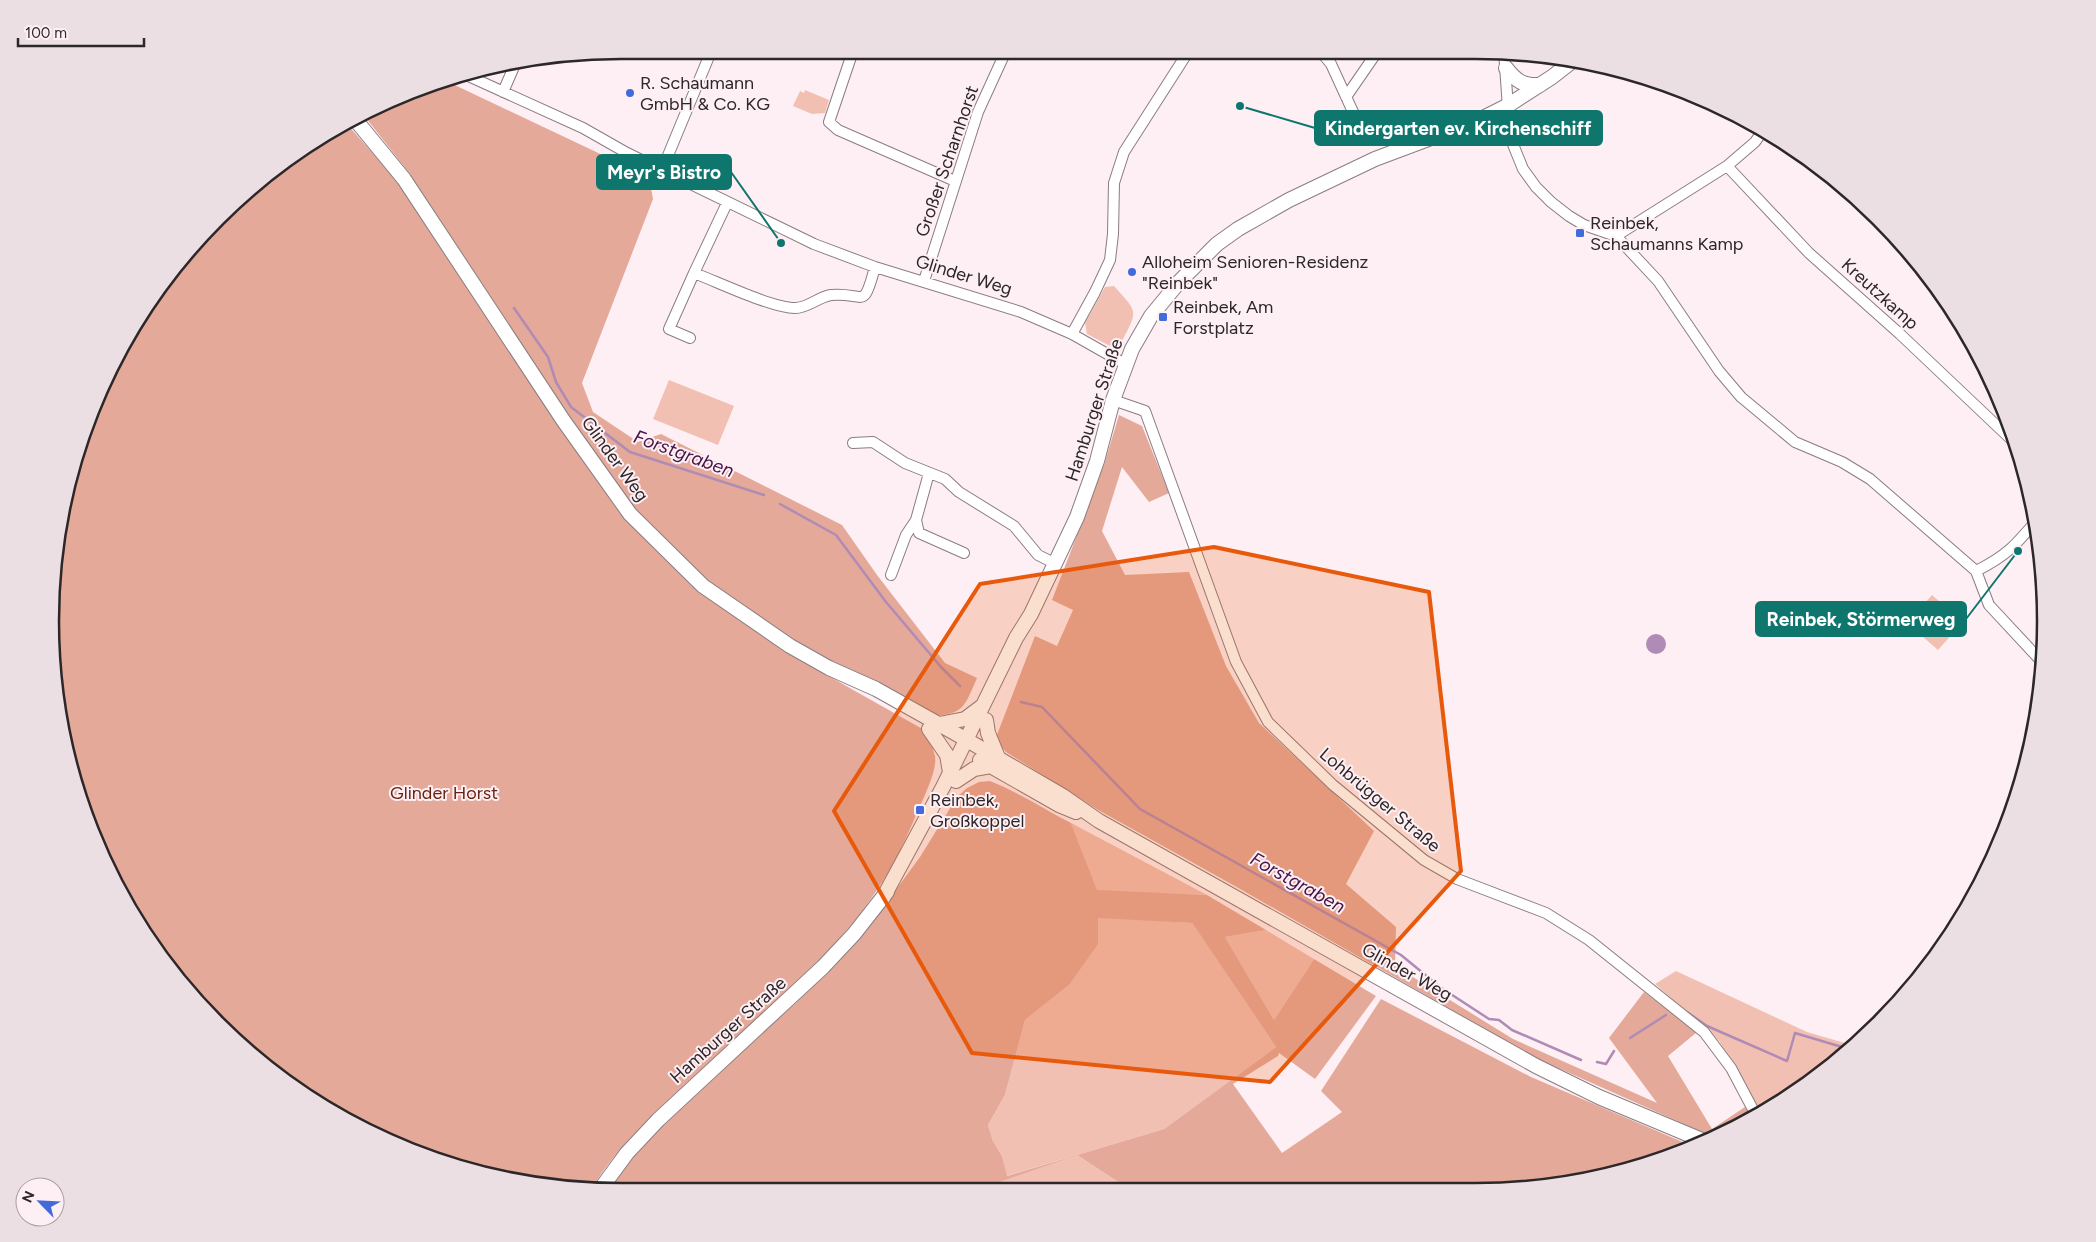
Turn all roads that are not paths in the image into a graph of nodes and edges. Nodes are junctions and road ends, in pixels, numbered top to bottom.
1 (708, 59) edge
2 (850, 59) edge
3 (1002, 59) edge
4 (1184, 59) edge
5 (1327, 59) edge
6 (1372, 59) edge
7 (1505, 60) edge
8 (1565, 67) edge
9 (1506, 68) junction
10 (513, 70) edge
11 (474, 78) edge
12 (1540, 85) junction
13 (503, 92) junction
14 (1346, 97) junction
15 (1507, 106) junction
16 (359, 124) edge
17 (1759, 136) edge
18 (1365, 138) dead end
19 (1727, 166) junction
20 (662, 170) junction
21 (955, 182) junction
22 (727, 202) junction
23 (1616, 236) junction
24 (875, 268) junction
25 (694, 273) junction
26 (924, 281) junction
27 (1072, 334) junction
28 (690, 338) dead end
29 (1125, 364) junction
30 (1113, 400) junction
31 (2004, 431) edge
32 (853, 443) dead end
33 (928, 473) junction
34 (916, 520) junction
35 (2029, 529) edge
36 (964, 553) dead end
37 (1054, 563) junction
38 (1976, 571) junction
39 (891, 575) dead end
40 (1031, 614) junction
41 (2036, 656) edge
42 (986, 701) junction
43 (986, 720) junction
44 (934, 727) junction
45 (968, 747) junction
46 (995, 763) junction
47 (953, 776) junction
48 (1753, 1110) edge
49 (1696, 1138) edge
50 (605, 1183) edge

1 - 20 street
2 - 21 street
3 - 21 street, Großer Scharnhorst
4 - 27 street
5 - 14 street
6 - 14 street
7 - 9 street
8 - 12 main road, Hamburger Straße
9 - 12 main road
9 - 15 street
10 - 13 street
11 - 13 street, Glinder Weg
12 - 15 main road, Hamburger Straße
13 - 20 street, Glinder Weg
14 - 18 street
15 - 23 street
15 - 29 main road, Hamburger Straße
16 - 44 main road, Glinder Weg
17 - 19 street
19 - 23 street
19 - 31 street, Kreutzkamp
20 - 22 street, Glinder Weg
21 - 26 street, Großer Scharnhorst
22 - 24 street, Glinder Weg
22 - 25 street
23 - 38 street
24 - 25 street
24 - 26 street, Glinder Weg
25 - 28 street
26 - 27 street, Glinder Weg
27 - 29 street, Glinder Weg
29 - 30 main road, Hamburger Straße
30 - 37 main road, Hamburger Straße
30 - 48 street, Lohbrügger Straße
32 - 33 street
33 - 34 street
33 - 37 street
34 - 36 street
34 - 39 street
35 - 38 street
37 - 40 main road, Hamburger Straße
38 - 41 street
40 - 42 main road, Hamburger Straße
40 - 43 main road, Hamburger Straße
42 - 44 main road
42 - 45 main road, Hamburger Straße
43 - 45 main road, Hamburger Straße
43 - 46 main road
44 - 45 main road, Glinder Weg
44 - 47 main road
45 - 46 main road, Glinder Weg
45 - 47 main road, Hamburger Straße
46 - 47 main road
46 - 49 main road, Glinder Weg
47 - 50 main road, Hamburger Straße

